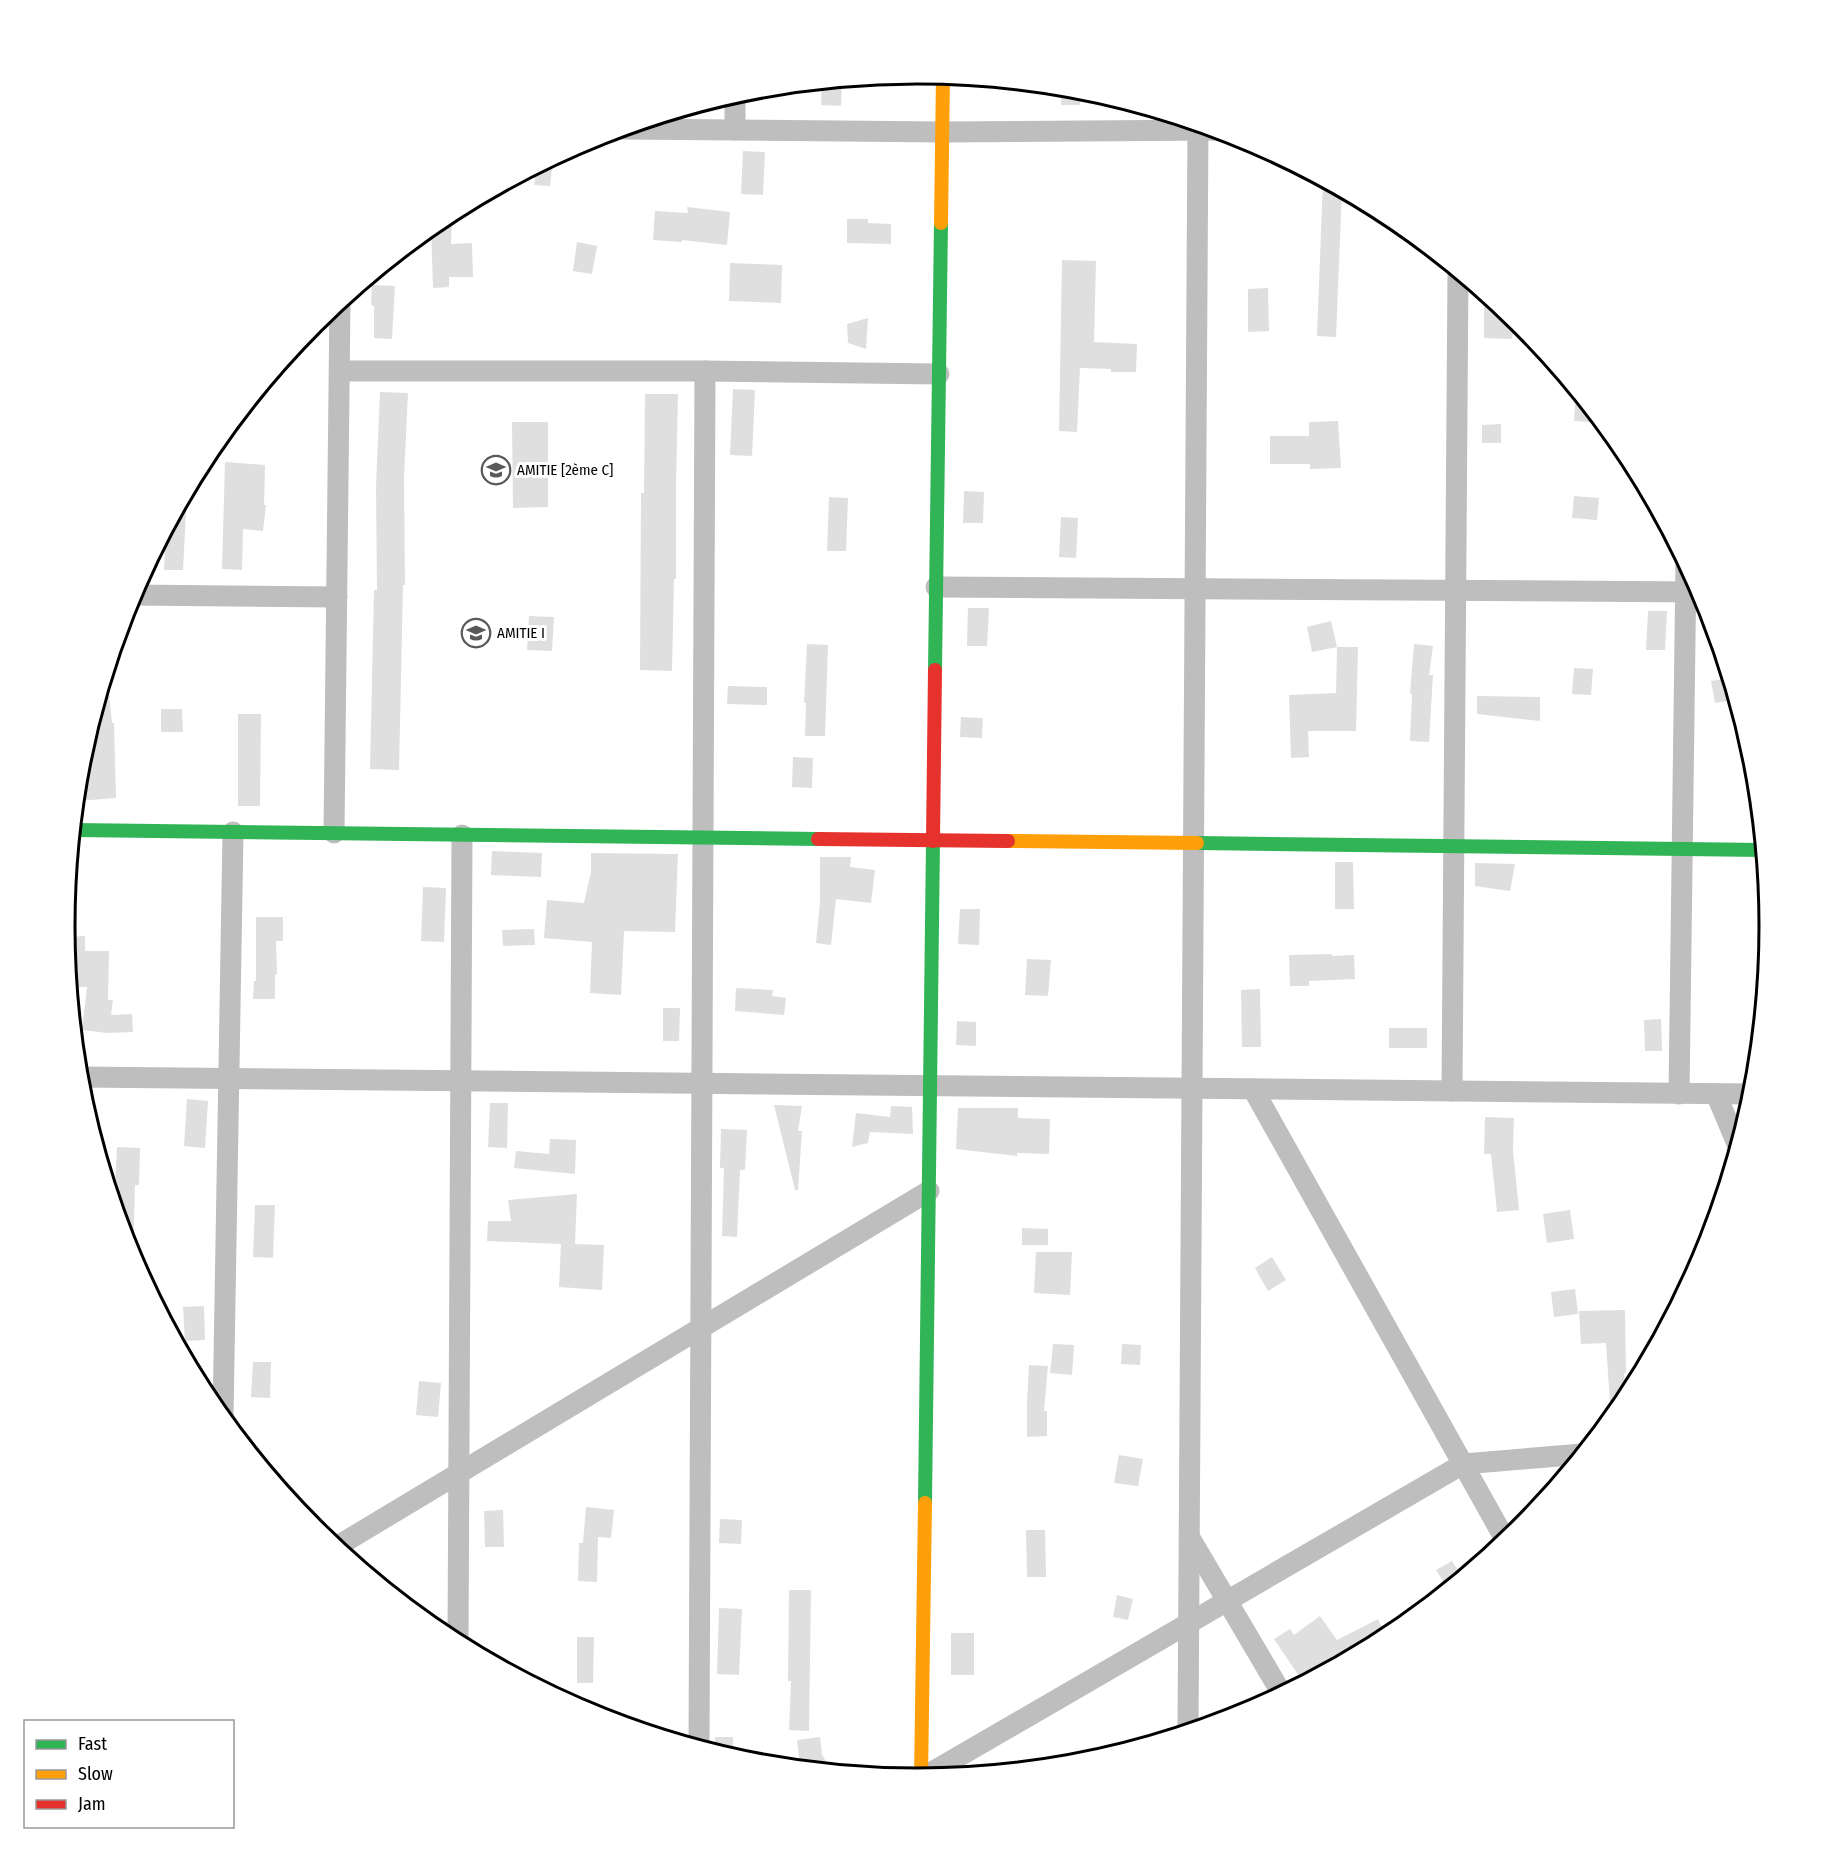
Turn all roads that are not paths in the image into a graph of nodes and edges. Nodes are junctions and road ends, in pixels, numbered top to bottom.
1 (943, 84) edge
2 (735, 104) edge
3 (1189, 128) edge
4 (644, 129) edge
5 (735, 130) junction
6 (942, 132) junction
7 (1204, 134) edge
8 (1458, 281) edge
9 (340, 313) edge
10 (340, 371) junction
11 (705, 371) junction
12 (939, 374) junction
13 (936, 587) junction
14 (1196, 589) junction
15 (1455, 590) junction
16 (144, 592) edge
17 (1691, 592) edge
18 (337, 597) junction
19 (1694, 599) edge
20 (81, 830) edge
21 (233, 832) junction
22 (334, 833) junction
23 (462, 835) junction
24 (703, 838) junction
25 (933, 841) junction
26 (1194, 844) junction
27 (1454, 848) junction
28 (1682, 850) junction
29 (1756, 850) edge
30 (89, 1077) edge
31 (229, 1078) junction
32 (461, 1081) junction
33 (702, 1083) junction
34 (930, 1086) junction
35 (1192, 1088) junction
36 (1253, 1089) junction
37 (1452, 1091) junction
38 (1679, 1094) junction
39 (1716, 1094) junction
40 (1743, 1094) edge
41 (1733, 1135) edge
42 (929, 1191) junction
43 (701, 1328) junction
44 (223, 1403) edge
45 (1573, 1455) edge
46 (1463, 1464) junction
47 (459, 1474) junction
48 (1501, 1533) edge
49 (1189, 1537) junction
50 (344, 1542) edge
51 (1228, 1600) junction
52 (1189, 1623) junction
53 (458, 1633) edge
54 (1278, 1687) edge
55 (1188, 1724) edge
56 (699, 1740) edge
57 (921, 1768) edge
58 (939, 1768) edge

1 - 6 street
2 - 5 street
3 - 6 street
4 - 5 street
5 - 6 street
6 - 12 street
7 - 14 street
8 - 15 street
9 - 10 street
10 - 11 street
10 - 18 street
11 - 12 street
11 - 24 street
12 - 13 street
13 - 14 street
13 - 25 street
14 - 15 street
14 - 26 street
15 - 17 street
15 - 27 street
16 - 18 street
18 - 22 street
19 - 28 street
20 - 21 street
21 - 22 street
21 - 31 street
22 - 23 street
23 - 24 street
23 - 32 street
24 - 25 street
24 - 33 street
25 - 26 street
25 - 34 street
26 - 27 street
26 - 35 street
27 - 28 street
27 - 37 street
28 - 29 street
28 - 38 street
30 - 31 street
31 - 32 street
31 - 44 street
32 - 33 street
32 - 47 street
33 - 34 street
33 - 43 street
34 - 35 street
34 - 42 street
35 - 36 street
35 - 49 street
36 - 37 street
36 - 46 street
37 - 38 street
38 - 39 street
39 - 40 street
39 - 41 street
42 - 43 street
42 - 57 street
43 - 47 street
43 - 56 street
45 - 46 street
46 - 48 street
46 - 51 street
47 - 50 street
47 - 53 street
49 - 51 street
49 - 52 street
51 - 52 street
51 - 54 street
52 - 55 street
52 - 58 street

